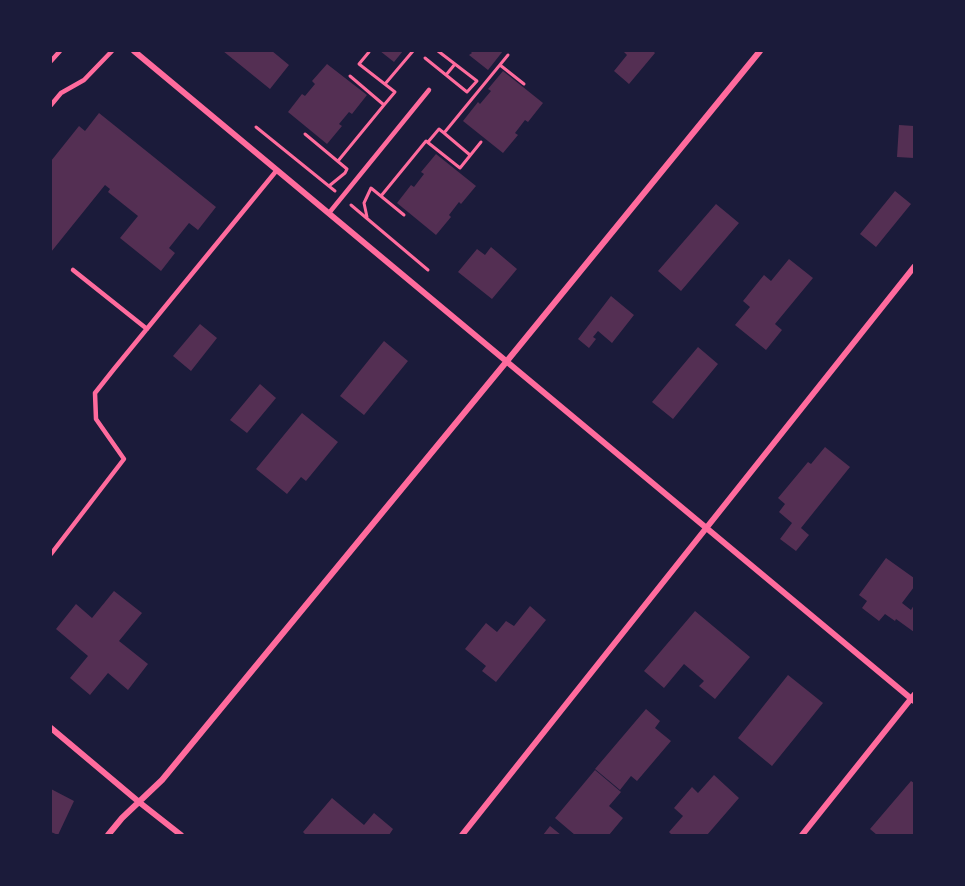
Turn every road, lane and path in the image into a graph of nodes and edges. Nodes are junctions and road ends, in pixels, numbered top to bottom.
1 (60, 51) edge
2 (112, 51) edge
3 (134, 51) edge
4 (412, 51) edge
5 (438, 51) edge
6 (760, 51) edge
7 (369, 52) edge
8 (508, 55) dead end
9 (425, 58) dead end
10 (51, 61) edge
11 (455, 64) junction
12 (500, 65) junction
13 (446, 75) junction
14 (350, 76) dead end
15 (385, 84) junction
16 (524, 84) dead end
17 (429, 90) dead end
18 (51, 105) edge
19 (384, 105) junction
20 (444, 133) junction
21 (305, 134) dead end
22 (428, 142) junction
23 (480, 142) dead end
24 (470, 154) junction
25 (338, 161) junction
26 (278, 170) junction
27 (329, 186) dead end
28 (381, 196) junction
29 (329, 213) junction
30 (404, 215) dead end
31 (367, 219) dead end
32 (914, 267) edge
33 (73, 270) dead end
34 (147, 329) junction
35 (507, 361) junction
36 (706, 528) junction
37 (51, 554) edge
38 (913, 698) edge
39 (51, 728) edge
40 (139, 802) junction
41 (108, 835) edge
42 (181, 835) edge
43 (462, 835) edge
44 (802, 835) edge

1 - 10 lane
2 - 18 lane
3 - 26 street
4 - 15 path
5 - 11 path
6 - 35 street
7 - 15 path
8 - 12 path
9 - 13 path
11 - 13 path
11 - 13 path
12 - 16 path
12 - 20 path
14 - 19 path
15 - 19 path
17 - 29 lane
19 - 25 path
20 - 22 path
20 - 24 path
21 - 25 path
22 - 24 path
22 - 28 path
23 - 24 path
25 - 27 path
26 - 29 street
26 - 34 lane
28 - 30 path
28 - 31 path
29 - 35 street
32 - 36 street
33 - 34 lane
34 - 37 lane
35 - 36 street
35 - 40 street
36 - 38 street
36 - 43 street
38 - 44 street
39 - 40 street
40 - 41 street
40 - 42 street

